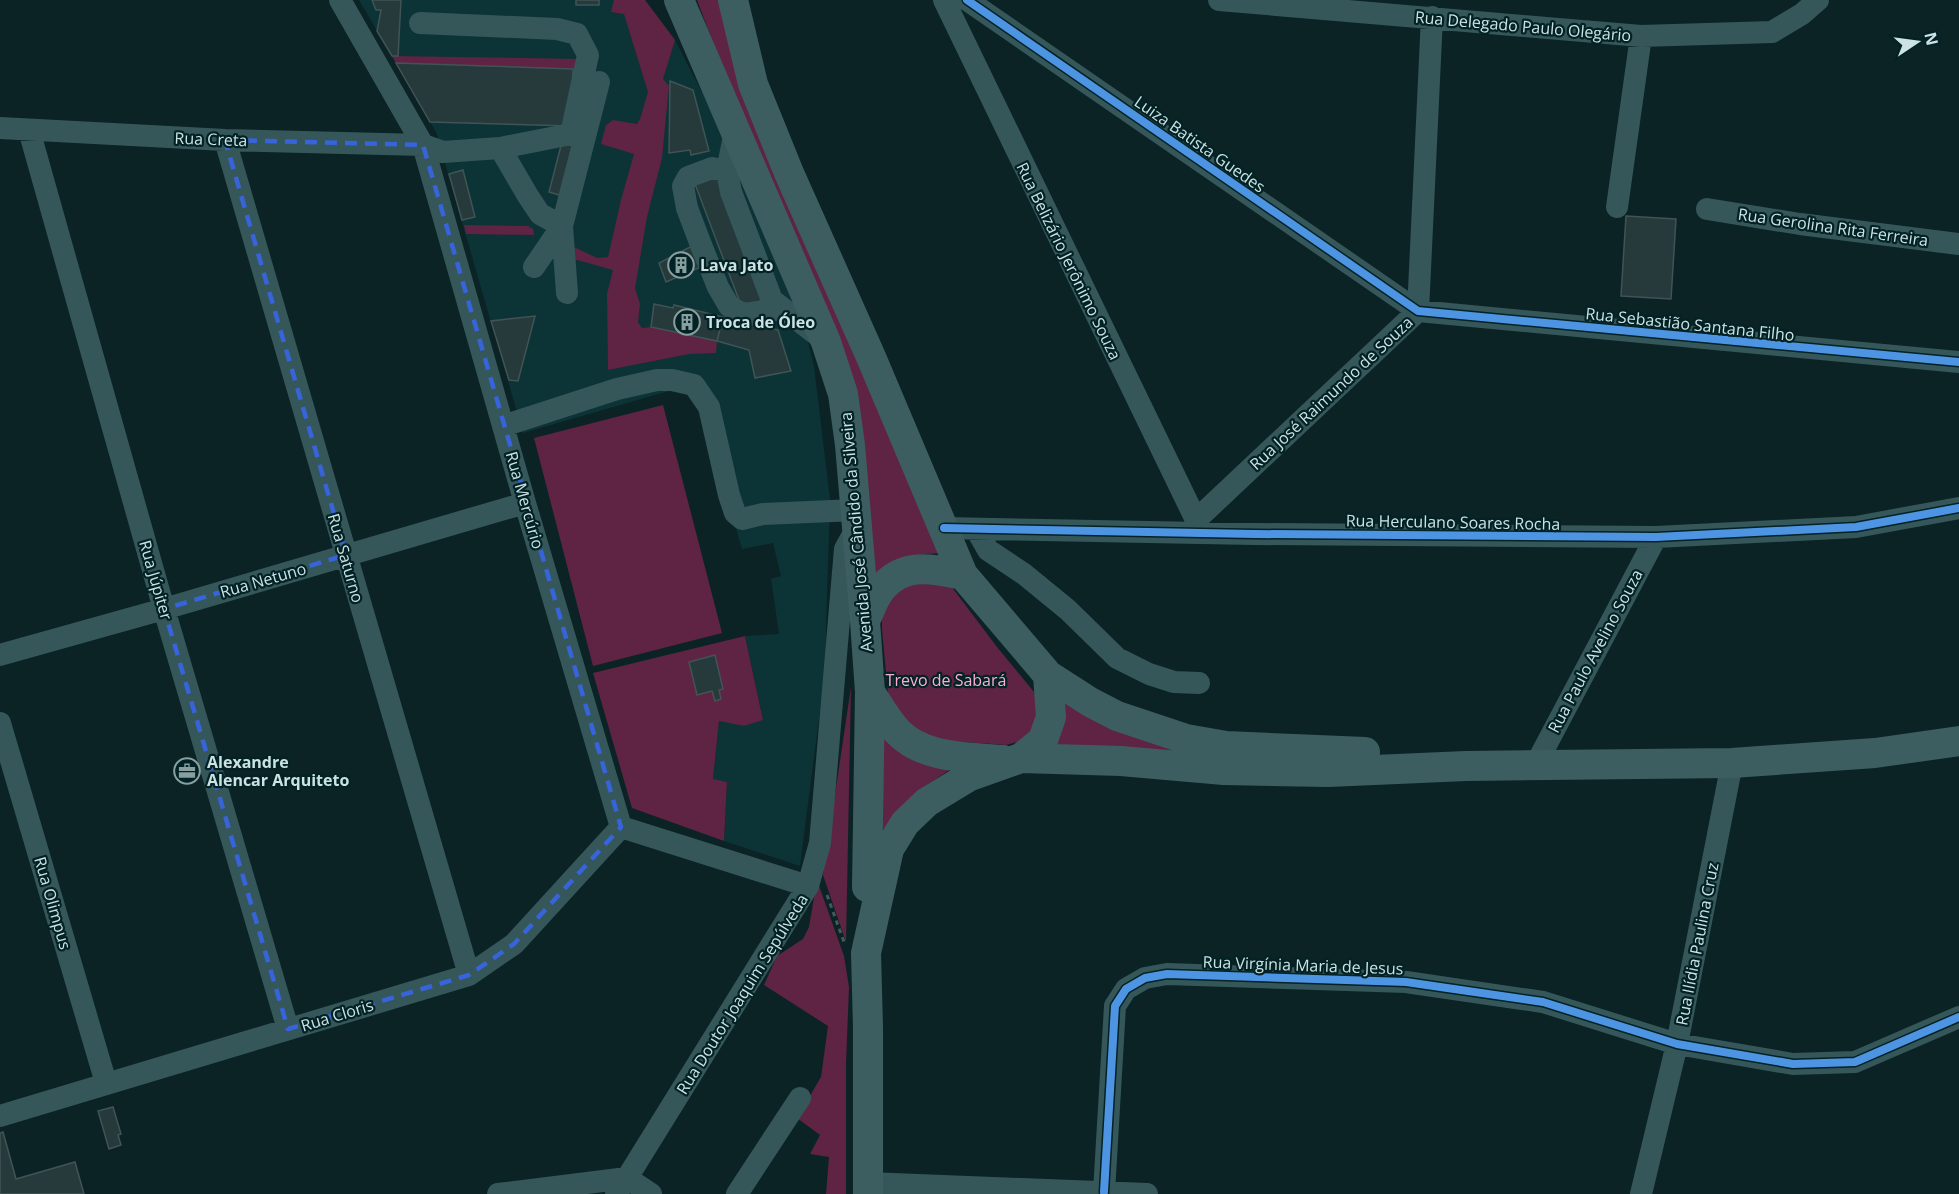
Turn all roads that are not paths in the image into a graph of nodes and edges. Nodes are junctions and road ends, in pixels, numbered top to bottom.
1 (340, 0) edge
2 (661, 0) edge
3 (679, 0) edge
4 (733, 0) edge
5 (944, 0) edge
6 (967, 0) edge
7 (1219, 0) edge
8 (1818, 0) edge
9 (1432, 17) junction
10 (420, 23) dead end
11 (693, 31) junction
12 (1641, 36) junction
13 (599, 82) dead end
14 (0, 128) edge
15 (28, 130) junction
16 (735, 131) junction
17 (225, 140) junction
18 (423, 145) junction
19 (500, 148) junction
20 (727, 171) junction
21 (1617, 207) dead end
22 (1707, 209) dead end
23 (562, 226) junction
24 (1959, 244) edge
25 (534, 267) dead end
26 (567, 293) dead end
27 (782, 309) junction
28 (1418, 311) junction
29 (826, 342) junction
30 (1959, 362) edge
31 (503, 426) junction
32 (525, 503) junction
33 (1959, 508) edge
34 (856, 520) junction
35 (1196, 527) junction
36 (944, 528) junction
37 (976, 529) junction
38 (1656, 537) junction
39 (346, 555) junction
40 (963, 575) junction
41 (164, 609) junction
42 (866, 621) junction
43 (0, 655) edge
44 (1048, 675) junction
45 (1198, 682) dead end
46 (870, 692) junction
47 (0, 723) edge
48 (1959, 741) edge
49 (1017, 759) junction
50 (1732, 763) junction
51 (1466, 766) junction
52 (1535, 766) junction
53 (621, 827) junction
54 (818, 891) junction
55 (857, 952) junction
56 (469, 975) junction
57 (1959, 1017) edge
58 (288, 1029) junction
59 (1677, 1044) junction
60 (106, 1083) junction
61 (800, 1098) dead end
62 (0, 1116) edge
63 (622, 1186) edge
64 (868, 1189) edge
65 (1104, 1192) junction
66 (498, 1194) edge
67 (651, 1194) edge
68 (737, 1194) edge
69 (1147, 1194) edge
70 (1641, 1194) edge

1 - 18 street, Rua Mercúrio
2 - 11 street
3 - 11 main road, Avenida José Cândido da Silveira
4 - 36 main road
5 - 35 street, Rua Belizário Jerônimo Souza
6 - 28 street, Luiza Batista Guedes
7 - 9 street, Rua Delegado Paulo Olegário
8 - 12 street, Rua Delegado Paulo Olegário
9 - 12 street, Rua Delegado Paulo Olegário
9 - 28 street, Rua José Raimundo de Souza
10 - 19 street, Rua Creta
11 - 16 main road, Avenida José Cândido da Silveira
12 - 21 street
13 - 23 street
14 - 15 street, Rua Creta
15 - 17 street, Rua Creta
15 - 41 street, Rua Júpiter
16 - 20 street
16 - 29 main road, Avenida José Cândido da Silveira
17 - 18 street, Rua Creta
17 - 39 street, Rua Saturno
18 - 19 street, Rua Creta
18 - 31 street, Rua Mercúrio
19 - 23 street
20 - 27 street
20 - 27 street
22 - 24 street, Rua Gerolina Rita Ferreira
23 - 25 street
23 - 26 street
27 - 29 street
28 - 30 street, Rua Sebastião Santana Filho
28 - 35 street, Rua José Raimundo de Souza
29 - 34 main road, Avenida José Cândido da Silveira
31 - 32 street, Rua Mercúrio
31 - 34 street
32 - 39 street, Rua Netuno
32 - 53 street, Rua Mercúrio
33 - 38 street, Rua Herculano Soares Rocha
34 - 42 main road, Avenida José Cândido da Silveira
34 - 54 street, Rua Doutor Joaquim Sepúlveda
35 - 37 street, Rua Herculano Soares Rocha
35 - 38 street, Rua Herculano Soares Rocha
36 - 37 street, Rua Herculano Soares Rocha
36 - 40 main road
37 - 45 street
38 - 52 street, Rua Paulo Avelino Souza
39 - 41 street, Rua Netuno
39 - 56 street, Rua Saturno
40 - 42 main road
40 - 44 main road
41 - 43 street, Rua Netuno
41 - 58 street, Rua Júpiter
42 - 46 main road, Avenida José Cândido da Silveira
44 - 49 main road
44 - 51 main road
46 - 49 main road
46 - 55 main road, Avenida José Cândido da Silveira
47 - 60 street, Rua Olimpus
48 - 50 main road
49 - 51 main road
49 - 55 main road
50 - 52 main road
50 - 59 street, Rua Ilídia Paulina Cruz
51 - 52 main road
53 - 54 street
53 - 56 street, Rua Cloris
54 - 63 street, Rua Doutor Joaquim Sepúlveda
55 - 64 main road
56 - 58 street, Rua Cloris
57 - 59 street, Rua Virgínia Maria de Jesus
58 - 60 street, Rua Cloris
59 - 65 street, Rua Virgínia Maria de Jesus
59 - 70 street, Rua Ilídia Paulina Cruz
60 - 62 street, Rua Cloris
61 - 68 street
63 - 66 street
63 - 67 street
64 - 65 street
65 - 69 street

